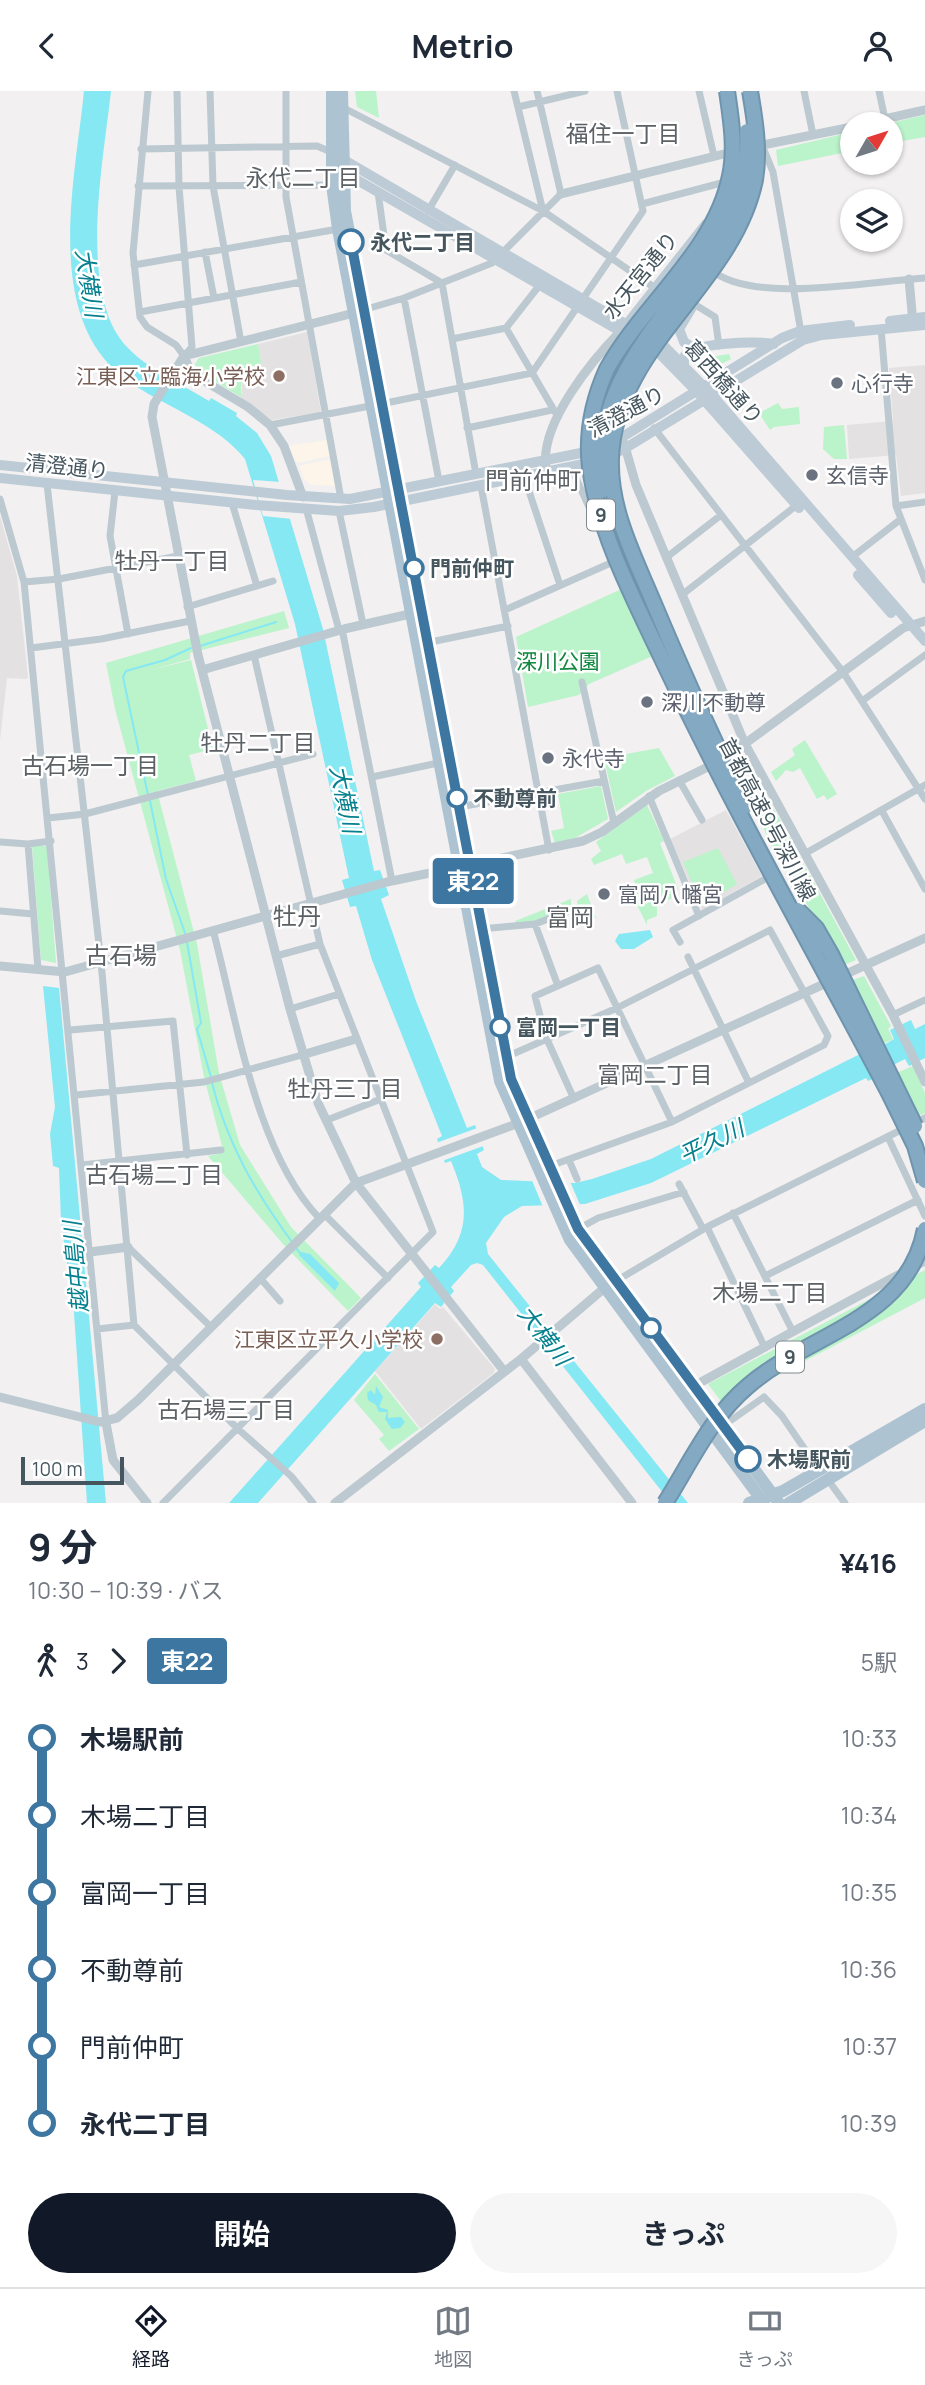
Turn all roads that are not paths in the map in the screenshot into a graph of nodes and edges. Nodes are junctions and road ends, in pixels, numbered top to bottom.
1 (148, 91) edge
2 (177, 91) edge
3 (211, 91) edge
4 (286, 91) edge
5 (332, 91) edge
6 (342, 91) edge
7 (514, 91) edge
8 (537, 91) edge
9 (585, 91) edge
10 (617, 91) edge
11 (699, 91) edge
12 (726, 91) edge
13 (734, 91) edge
14 (741, 91) edge
15 (751, 91) edge
16 (804, 91) edge
17 (879, 91) edge
18 (540, 102) junction
19 (342, 107) junction
20 (518, 107) junction
21 (925, 110) edge
22 (884, 112) edge
23 (903, 115) edge
24 (840, 129) edge
25 (813, 135) junction
26 (762, 145) junction
27 (285, 147) junction
28 (178, 148) junction
29 (212, 148) junction
30 (141, 149) junction
31 (730, 152) junction
32 (713, 156) junction
33 (336, 162) junction
34 (455, 165) junction
35 (635, 176) junction
36 (725, 182) junction
37 (285, 185) junction
38 (138, 186) junction
39 (213, 186) junction
40 (179, 187) junction
41 (372, 188) junction
42 (339, 189) junction
43 (561, 194) junction
44 (642, 204) junction
45 (428, 211) junction
46 (543, 211) junction
47 (338, 229) junction
48 (293, 238) junction
49 (224, 249) junction
50 (205, 252) junction
51 (185, 255) junction
52 (611, 257) junction
53 (500, 258) junction
54 (134, 265) junction
55 (711, 270) junction
56 (925, 278) edge
57 (909, 279) junction
58 (703, 281) junction
59 (301, 282) junction
60 (542, 282) junction
61 (442, 283) junction
62 (655, 288) junction
63 (795, 290) junction
64 (694, 291) junction
65 (232, 295) junction
66 (214, 298) junction
67 (404, 298) junction
68 (190, 303) junction
69 (579, 303) junction
70 (694, 304) junction
71 (358, 311) junction
72 (140, 312) junction
73 (925, 317) edge
74 (917, 323) edge
75 (309, 324) junction
76 (506, 328) junction
77 (627, 328) junction
78 (881, 328) junction
79 (802, 336) junction
80 (452, 339) junction
81 (658, 341) junction
82 (241, 342) junction
83 (774, 344) junction
84 (719, 346) junction
85 (695, 349) junction
86 (184, 356) junction
87 (684, 365) junction
88 (532, 373) junction
89 (603, 379) junction
90 (460, 388) junction
91 (705, 394) junction
92 (422, 396) junction
93 (376, 405) junction
94 (555, 413) junction
95 (324, 414) junction
96 (270, 425) junction
97 (653, 426) junction
98 (467, 428) junction
99 (624, 443) junction
100 (0, 465) edge
101 (546, 466) junction
102 (571, 467) junction
103 (476, 474) junction
104 (524, 476) junction
105 (0, 478) edge
106 (439, 481) junction
107 (165, 482) junction
108 (47, 484) junction
109 (481, 486) junction
110 (115, 491) junction
111 (169, 496) junction
112 (303, 497) junction
113 (393, 497) junction
114 (0, 499) edge
115 (287, 501) junction
116 (925, 502) edge
117 (232, 503) junction
118 (340, 505) junction
119 (797, 505) junction
120 (896, 506) junction
121 (306, 509) junction
122 (721, 515) junction
123 (901, 519) junction
124 (745, 546) junction
125 (178, 556) junction
126 (667, 557) junction
127 (852, 557) junction
128 (116, 568) junction
129 (59, 579) junction
130 (925, 580) edge
131 (273, 581) dead end
132 (24, 582) junction
133 (560, 585) junction
134 (257, 586) junction
135 (682, 594) junction
136 (187, 607) junction
137 (505, 610) junction
138 (410, 614) junction
139 (190, 621) junction
140 (925, 621) edge
141 (363, 624) junction
142 (508, 626) junction
143 (907, 627) junction
144 (340, 631) junction
145 (666, 632) junction
146 (128, 634) junction
147 (925, 641) edge
148 (67, 644) junction
149 (422, 644) junction
150 (31, 648) junction
151 (925, 653) edge
152 (254, 655) junction
153 (202, 670) junction
154 (843, 672) junction
155 (582, 682) dead end
156 (862, 701) junction
157 (745, 744) junction
158 (313, 754) dead end
159 (279, 763) junction
160 (438, 763) junction
161 (229, 776) junction
162 (372, 777) junction
163 (679, 780) junction
164 (604, 781) junction
165 (922, 787) edge
166 (540, 793) junction
167 (649, 796) junction
168 (925, 799) edge
169 (459, 807) junction
170 (882, 811) junction
171 (85, 814) junction
172 (48, 818) junction
173 (702, 820) dead end
174 (614, 823) junction
175 (51, 841) junction
176 (0, 842) edge
177 (28, 844) junction
178 (550, 850) junction
179 (806, 853) junction
180 (464, 867) junction
181 (765, 879) dead end
182 (390, 882) junction
183 (925, 889) edge
184 (311, 904) junction
185 (576, 908) dead end
186 (798, 910) junction
187 (0, 911) edge
188 (33, 914) junction
189 (265, 916) junction
190 (699, 916) junction
191 (536, 924) junction
192 (481, 929) junction
193 (212, 930) junction
194 (925, 938) edge
195 (680, 942) dead end
196 (320, 944) junction
197 (276, 956) junction
198 (688, 957) dead end
199 (101, 962) junction
200 (865, 963) junction
201 (0, 966) edge
202 (38, 969) junction
203 (694, 969) junction
204 (65, 972) junction
205 (558, 986) junction
206 (804, 993) junction
207 (339, 994) junction
208 (925, 1000) edge
209 (617, 1008) junction
210 (290, 1009) junction
211 (893, 1015) junction
212 (107, 1026) junction
213 (70, 1030) junction
214 (723, 1031) junction
215 (356, 1039) junction
216 (547, 1040) junction
217 (302, 1055) junction
218 (506, 1057) junction
219 (645, 1066) junction
220 (920, 1068) edge
221 (250, 1070) junction
222 (925, 1082) edge
223 (749, 1083) junction
224 (180, 1084) junction
225 (113, 1091) junction
226 (76, 1095) junction
227 (381, 1099) junction
228 (574, 1099) junction
229 (925, 1118) edge
230 (327, 1121) junction
231 (524, 1121) junction
232 (672, 1122) junction
233 (888, 1137) junction
234 (925, 1148) edge
235 (221, 1150) dead end
236 (187, 1155) junction
237 (569, 1160) junction
238 (120, 1161) junction
239 (407, 1164) junction
240 (82, 1165) junction
241 (550, 1166) junction
242 (925, 1172) edge
243 (577, 1179) dead end
244 (925, 1181) edge
245 (356, 1182) junction
246 (918, 1200) junction
247 (560, 1205) junction
248 (733, 1213) junction
249 (322, 1216) junction
250 (925, 1216) edge
251 (705, 1228) junction
252 (578, 1229) junction
253 (925, 1230) edge
254 (128, 1247) junction
255 (90, 1252) junction
256 (411, 1254) junction
257 (925, 1261) edge
258 (765, 1276) junction
259 (260, 1278) junction
260 (388, 1278) junction
261 (611, 1284) junction
262 (280, 1301) dead end
263 (134, 1325) junction
264 (211, 1327) junction
265 (97, 1329) junction
266 (792, 1330) junction
267 (765, 1349) junction
268 (521, 1359) junction
269 (174, 1364) junction
270 (505, 1371) junction
271 (694, 1386) junction
272 (0, 1397) edge
273 (925, 1409) edge
274 (925, 1421) edge
275 (103, 1423) junction
276 (723, 1426) junction
277 (238, 1429) junction
278 (824, 1475) junction
279 (766, 1501) edge
280 (147, 1503) edge
281 (163, 1503) edge
282 (313, 1503) edge
283 (335, 1503) edge
284 (632, 1503) edge
285 (666, 1503) edge
286 (789, 1503) edge
287 (845, 1503) edge

1 - 30 street
2 - 28 street
3 - 29 street
4 - 27 street
5 - 33 main road
6 - 19 main road
7 - 20 street
8 - 18 street
9 - 18 street
10 - 35 street
11 - 32 street
12 - 31 main road, 水天宮通り
12 - 89 highway, 首都高速9号深川線 / 9, bridge
13 - 89 highway, bridge
14 - 145 highway, bridge
15 - 26 main road
15 - 145 highway, 首都高速9号深川線 / 9, bridge
16 - 25 street
17 - 22 street
18 - 20 street
18 - 43 street
19 - 33 main road
19 - 34 street
20 - 46 street
21 - 23 street
24 - 25 street
25 - 26 street
26 - 31 street
26 - 55 main road
26 - 63 street
27 - 29 street
27 - 33 street
27 - 37 street
28 - 29 street
28 - 30 street
28 - 40 street
29 - 39 street
30 - 38 street
31 - 32 street
31 - 36 main road, 水天宮通り
32 - 35 street
33 - 41 main road, 葛西橋通り
33 - 42 main road
33 - 45 main road, 葛西橋通り
34 - 45 street
34 - 46 street
35 - 43 street
35 - 44 street
36 - 44 street
36 - 62 main road, 水天宮通り
37 - 39 street
37 - 42 street
37 - 48 street
38 - 40 street
38 - 54 street
39 - 40 street
39 - 49 street
40 - 51 street
41 - 42 main road
41 - 53 main road, 葛西橋通り
41 - 61 street
42 - 47 main road
42 - 71 main road
43 - 46 street
44 - 52 street
45 - 53 main road, 葛西橋通り
46 - 52 street
46 - 53 street
47 - 48 street
47 - 71 main road
48 - 49 street
48 - 59 street
49 - 50 street
49 - 65 street
50 - 51 street
50 - 66 street
51 - 54 street
51 - 68 street
52 - 62 street
52 - 69 street
53 - 60 main road, 葛西橋通り
53 - 61 street
54 - 72 street
55 - 58 main road
55 - 63 street
56 - 57 street
57 - 63 street
57 - 74 street
58 - 64 main road
58 - 77 main road
59 - 65 street
59 - 75 street
60 - 69 main road, 葛西橋通り
60 - 76 street
61 - 67 street
61 - 80 street
62 - 77 main road, 水天宮通り
63 - 79 street
64 - 70 main road
64 - 81 main road
65 - 66 street
65 - 82 street
66 - 68 street
67 - 71 street
67 - 92 street
68 - 72 street
68 - 86 street
69 - 77 main road, 葛西橋通り
69 - 88 street
70 - 84 street
70 - 85 main road
71 - 75 street
71 - 93 main road
72 - 86 street
73 - 74 main road, 清澄通り
74 - 78 main road, 清澄通り
74 - 79 main road, 清澄通り
75 - 82 street
75 - 95 street
76 - 80 street
76 - 88 street
77 - 81 main road, 葛西橋通り
77 - 91 main road, 葛西橋通り
77 - 94 street, 水天宮通り
78 - 79 main road, 清澄通り
78 - 120 street
79 - 83 main road, 清澄通り
79 - 91 main road, 清澄通り
80 - 90 street
81 - 87 main road, 葛西橋通り
82 - 86 street
83 - 84 main road
83 - 91 main road, 清澄通り
84 - 85 main road
85 - 87 main road
86 - 96 street
86 - 107 street
87 - 91 main road, 葛西橋通り
88 - 90 street
88 - 94 street
89 - 244 highway, 首都高速9号深川線 / 9, bridge
90 - 92 street
90 - 98 street
91 - 97 main road, 清澄通り
91 - 119 main road, 葛西橋通り
91 - 127 main road, 葛西橋通り
92 - 93 street
92 - 106 street
93 - 95 street
93 - 113 main road
94 - 98 street
94 - 101 street, 水天宮通り
95 - 96 street
95 - 118 street
96 - 112 street
97 - 99 main road, 清澄通り
97 - 122 street
98 - 103 street
99 - 101 main road, 清澄通り
99 - 102 main road, 清澄通り
99 - 126 street
100 - 107 main road, 清澄通り
101 - 102 main road, 清澄通り
101 - 103 main road, 清澄通り
101 - 104 main road, 清澄通り
102 - 133 street
103 - 106 main road, 清澄通り
104 - 109 main road, 清澄通り
104 - 133 street
105 - 108 main road, 清澄通り
106 - 113 main road, 清澄通り
107 - 111 street
107 - 115 main road, 清澄通り
108 - 110 main road, 清澄通り
108 - 129 street
109 - 113 main road, 清澄通り
109 - 137 street
110 - 111 main road, 清澄通り
110 - 128 street
111 - 117 main road, 清澄通り
111 - 125 street
112 - 115 main road, 清澄通り
112 - 118 main road, 清澄通り
113 - 118 main road, 清澄通り
113 - 138 main road
113 - 149 main road
114 - 132 street
115 - 117 main road, 清澄通り
115 - 121 main road, 清澄通り
116 - 120 street
117 - 134 street
118 - 121 main road, 清澄通り
118 - 141 street
119 - 124 street
119 - 143 main road, 葛西橋通り
120 - 123 street
121 - 144 street
122 - 124 street
122 - 126 street
123 - 127 street
123 - 130 street
124 - 135 street
124 - 154 street
125 - 128 street
125 - 136 street
126 - 135 street
127 - 143 main road, 葛西橋通り
128 - 129 street
128 - 146 street
129 - 132 street
129 - 148 street
131 - 134 street
132 - 150 street
133 - 137 street
134 - 136 street
135 - 157 street
136 - 139 street
137 - 142 street
138 - 141 street
138 - 149 main road
139 - 146 street
139 - 153 street
140 - 143 street
141 - 144 street
142 - 149 street
142 - 166 street
143 - 147 main road, 葛西橋通り
143 - 151 main road, 葛西橋通り
143 - 154 street
144 - 152 street
144 - 162 street
145 - 186 highway, 首都高速9号深川線 / 9, bridge
146 - 148 street
148 - 150 street
148 - 171 street
149 - 160 main road
149 - 169 main road
150 - 172 street
151 - 156 street
152 - 153 street
152 - 159 street
153 - 161 street
154 - 156 street
154 - 157 street
155 - 164 street
156 - 165 street
157 - 163 street
157 - 179 street
158 - 159 street
159 - 161 street
159 - 184 street
160 - 162 street
160 - 180 main road
161 - 171 street
161 - 189 street
162 - 182 street
163 - 167 street
163 - 173 street
164 - 166 street
164 - 174 street
165 - 168 street
165 - 170 street
166 - 169 street
166 - 178 street
167 - 174 street
167 - 190 street
169 - 180 main road
170 - 179 street
170 - 183 street
171 - 172 street
171 - 199 street
172 - 175 street
174 - 178 street
175 - 177 street
175 - 204 street
176 - 177 street
177 - 188 street
178 - 180 street
179 - 200 street
180 - 182 street
180 - 192 main road
180 - 231 main road
181 - 190 street
182 - 184 street
184 - 189 street
184 - 196 street
185 - 191 street
186 - 234 highway, bridge
186 - 242 highway, 首都高速9号深川線 / 9, bridge
187 - 188 street
188 - 202 street
189 - 193 street
189 - 197 street
190 - 195 street
191 - 192 street
191 - 205 street
192 - 218 main road
193 - 199 street
193 - 221 street
194 - 200 street
196 - 197 street
196 - 207 street
197 - 210 street
198 - 203 street
199 - 204 street
199 - 212 street
200 - 206 street
200 - 211 street
201 - 202 street
202 - 204 street
203 - 206 street
203 - 209 street
203 - 214 street
204 - 213 street
205 - 209 street
205 - 216 street
206 - 214 street
206 - 223 street
207 - 210 street
207 - 215 street
208 - 211 street
209 - 216 street
209 - 219 street
210 - 217 street
211 - 220 street
212 - 213 street
212 - 224 street
212 - 225 street
213 - 226 street
214 - 219 street
214 - 223 street
215 - 217 street
215 - 227 street
216 - 218 street
216 - 228 street
217 - 221 street
217 - 230 street
218 - 231 main road
219 - 228 street
219 - 232 street
220 - 222 street
221 - 224 street
221 - 249 street
223 - 232 street
224 - 225 street
224 - 236 street
225 - 226 street
225 - 238 street
226 - 240 street
227 - 230 street
227 - 239 street
228 - 231 street
229 - 233 street
230 - 245 street
231 - 239 street
231 - 241 main road
231 - 247 main road
232 - 237 street
233 - 246 street
233 - 248 street
235 - 236 street
236 - 238 street
237 - 241 street
237 - 243 street
238 - 240 street
238 - 254 street
239 - 245 street
239 - 256 street
240 - 255 street
241 - 247 main road
245 - 249 street
245 - 256 street
246 - 250 street
246 - 258 street
247 - 252 main road
247 - 261 main road
248 - 251 street
248 - 258 street
249 - 259 street
249 - 260 street
251 - 252 street
251 - 261 street
251 - 267 street
252 - 261 main road
253 - 285 highway, 9, bridge
254 - 255 street
254 - 263 street
254 - 264 street
255 - 265 street
256 - 260 street
256 - 270 street
257 - 266 street
258 - 266 street
259 - 262 street
259 - 264 street
260 - 277 street
261 - 268 street
261 - 271 main road
261 - 279 main road
263 - 265 street
263 - 269 street
264 - 269 street
265 - 275 street
266 - 267 street
267 - 271 street
268 - 270 street
268 - 284 street
269 - 275 street
269 - 277 street
270 - 283 street
271 - 276 main road
272 - 275 street
273 - 278 main road
274 - 278 main road
275 - 280 street
276 - 278 street
276 - 279 main road
277 - 281 street
277 - 282 street
278 - 279 main road
278 - 286 main road
278 - 287 street

